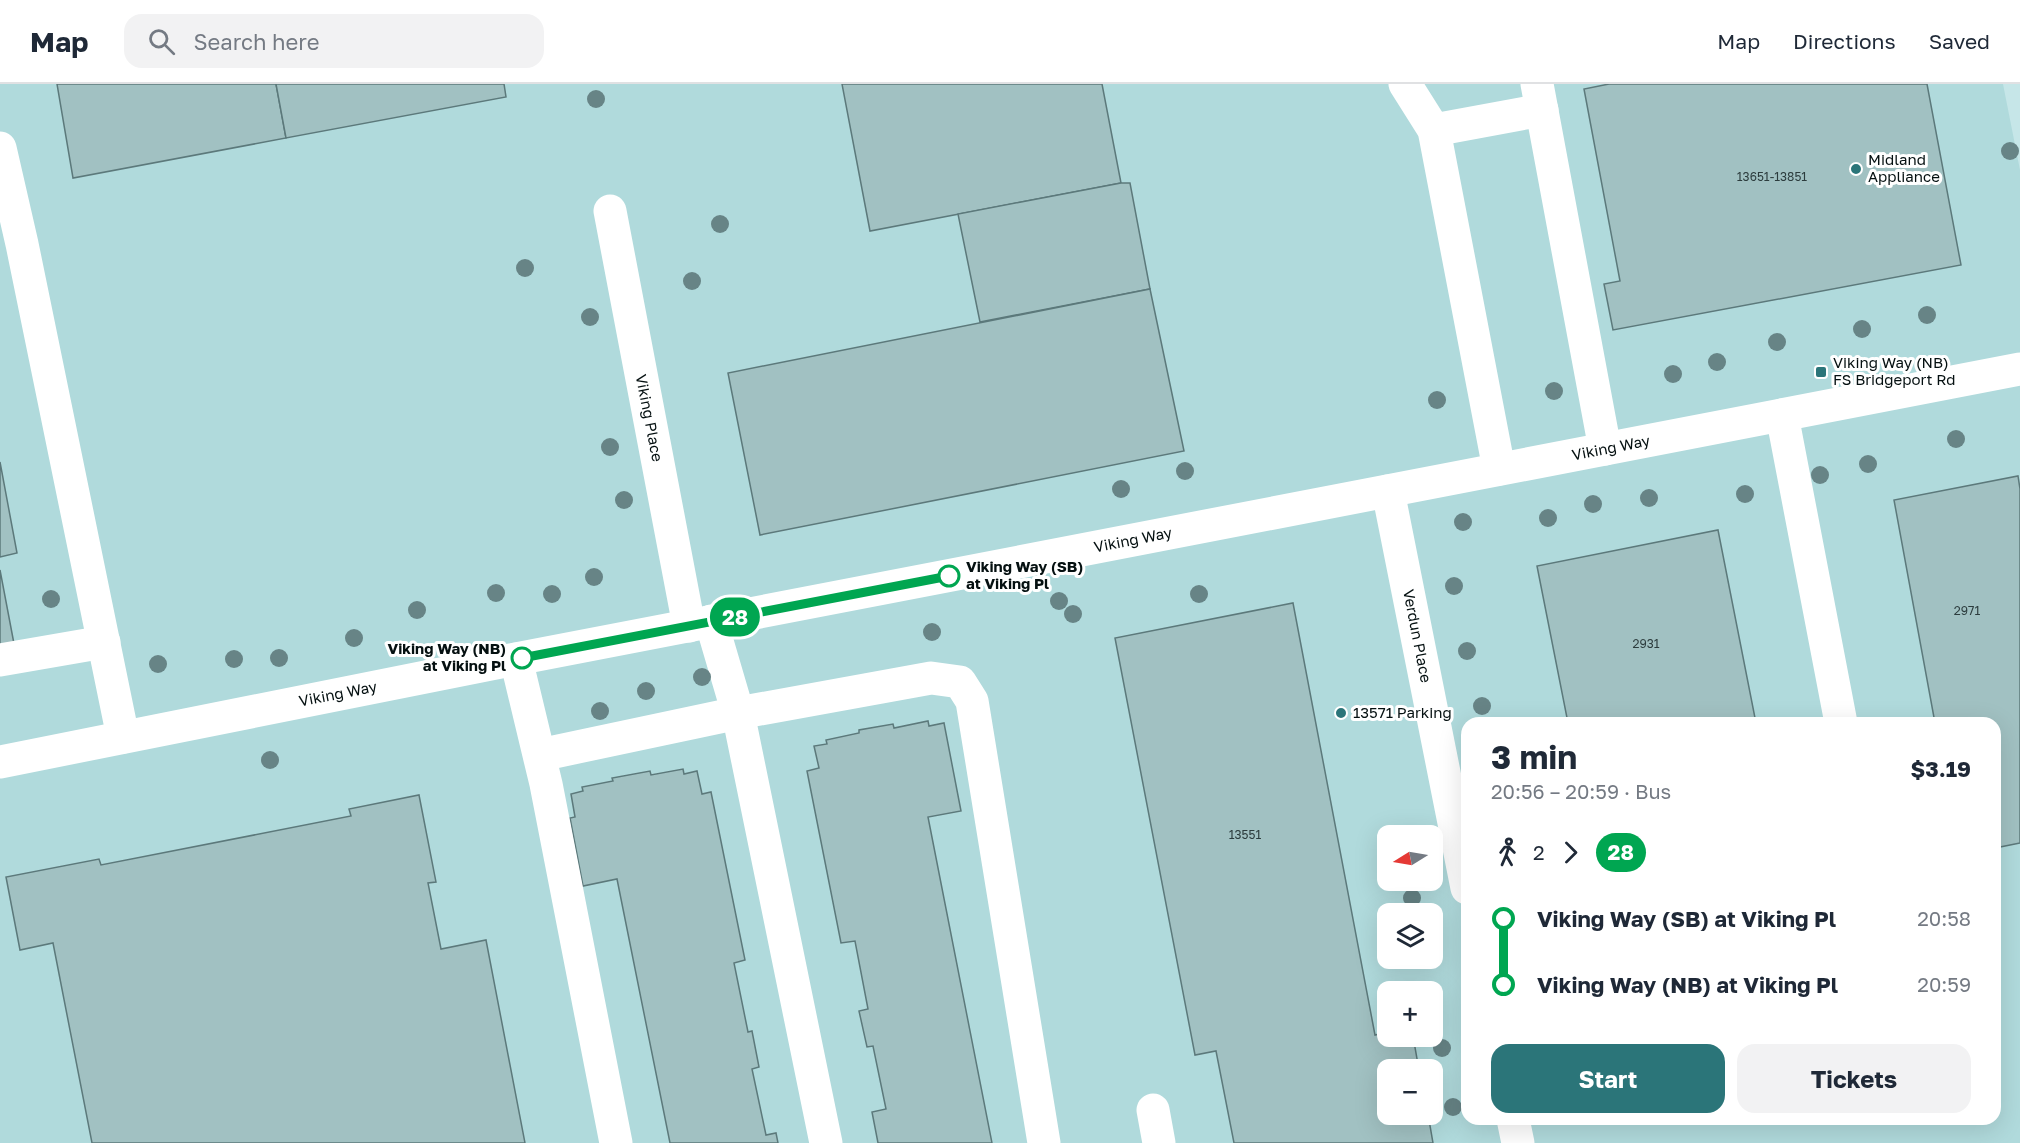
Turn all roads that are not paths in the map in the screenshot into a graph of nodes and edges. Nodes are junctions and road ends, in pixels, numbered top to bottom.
1 (1405, 84) edge
2 (1539, 97) edge
3 (1434, 130) junction
4 (0, 148) edge
5 (610, 211) dead end
6 (2020, 369) edge
7 (1782, 415) junction
8 (1605, 449) junction
9 (1499, 470) junction
10 (1388, 491) junction
11 (700, 624) junction
12 (104, 642) junction
13 (516, 659) junction
14 (0, 660) edge
15 (738, 713) junction
16 (1840, 717) edge
17 (123, 737) junction
18 (540, 755) junction
19 (0, 762) edge
20 (1461, 858) edge
21 (1153, 1110) dead end
22 (1514, 1125) edge
23 (616, 1143) edge
24 (826, 1143) edge
25 (1044, 1143) edge
26 (1159, 1143) edge
27 (1518, 1143) edge

1 - 3 street
2 - 3 street
2 - 8 street
3 - 9 street
4 - 12 street
5 - 11 street, Viking Place
6 - 7 street, Viking Way
7 - 8 street, Viking Way
7 - 16 street
8 - 9 street, Viking Way
9 - 10 street, Viking Way
10 - 11 street, Viking Way
10 - 20 street, Verdun Place
11 - 13 street, Viking Way
11 - 15 street, Viking Place
12 - 14 street
12 - 17 street
13 - 17 street, Viking Way
13 - 18 street
15 - 18 street
15 - 24 street, Viking Place
15 - 25 street
17 - 19 street, Viking Way
18 - 23 street
21 - 26 street
22 - 27 street

